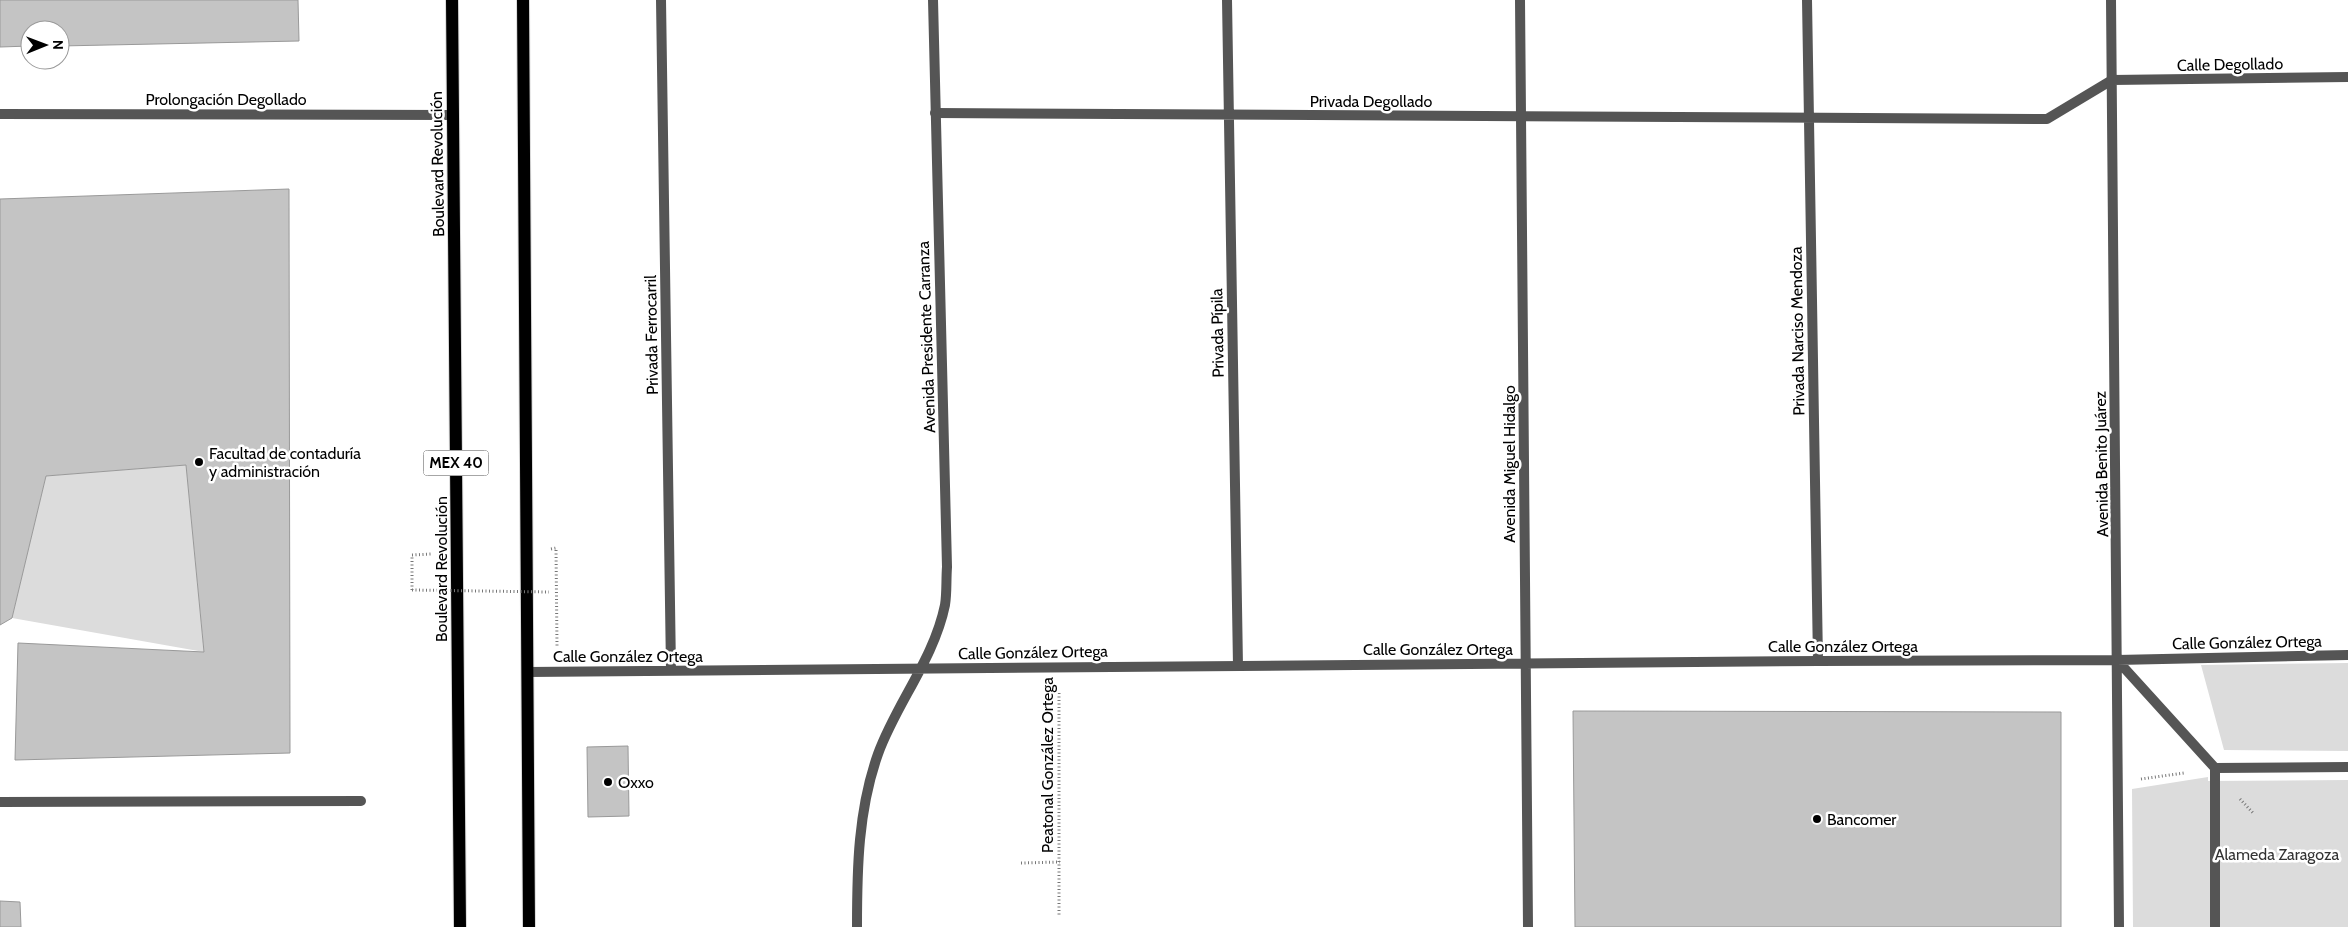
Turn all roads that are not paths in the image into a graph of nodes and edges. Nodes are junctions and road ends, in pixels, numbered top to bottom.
1 (452, 0) edge
2 (523, 0) edge
3 (661, 0) edge
4 (933, 0) edge
5 (1227, 0) edge
6 (1520, 0) edge
7 (1807, 0) edge
8 (2111, 0) edge
9 (2348, 77) edge
10 (2112, 80) junction
11 (934, 112) junction
12 (0, 114) edge
13 (453, 115) junction
14 (1229, 115) junction
15 (1521, 116) junction
16 (1808, 118) junction
17 (2348, 655) edge
18 (1818, 660) junction
19 (2117, 660) junction
20 (1526, 663) junction
21 (1238, 666) junction
22 (921, 668) junction
23 (671, 670) junction
24 (528, 672) junction
25 (2215, 768) junction
26 (2348, 768) edge
27 (361, 801) dead end
28 (0, 802) edge
29 (460, 927) edge
30 (529, 927) edge
31 (857, 927) edge
32 (1528, 927) edge
33 (2119, 927) edge
34 (2215, 927) edge

1 - 13 main road, Boulevard Revolución / MEX 40
2 - 24 main road
3 - 23 street, Privada Ferrocarril
4 - 11 street, Avenida Presidente Carranza
5 - 14 street, Privada Pípila
6 - 15 street, Avenida Miguel Hidalgo
7 - 16 street, Privada Narciso Mendoza
8 - 10 street, Avenida Benito Juárez
9 - 10 street, Calle Degollado
10 - 16 street, Privada Degollado
10 - 19 street, Avenida Benito Juárez
11 - 14 street, Privada Degollado
11 - 22 street, Avenida Presidente Carranza
12 - 13 street, Prolongación Degollado
13 - 29 main road, Boulevard Revolución / MEX 40
14 - 15 street, Privada Degollado
14 - 21 street, Privada Pípila
15 - 16 street, Privada Degollado
15 - 20 street, Avenida Miguel Hidalgo
16 - 18 street, Privada Narciso Mendoza
17 - 19 street, Calle González Ortega
18 - 19 street, Calle González Ortega
18 - 20 street, Calle González Ortega
19 - 25 street
19 - 33 street, Avenida Benito Juárez
20 - 21 street, Calle González Ortega
20 - 32 street, Avenida Miguel Hidalgo
21 - 22 street, Calle González Ortega
22 - 23 street, Calle González Ortega
22 - 31 street, Avenida Presidente Carranza
23 - 24 street, Calle González Ortega
24 - 30 main road
25 - 26 street
25 - 34 street
27 - 28 street

